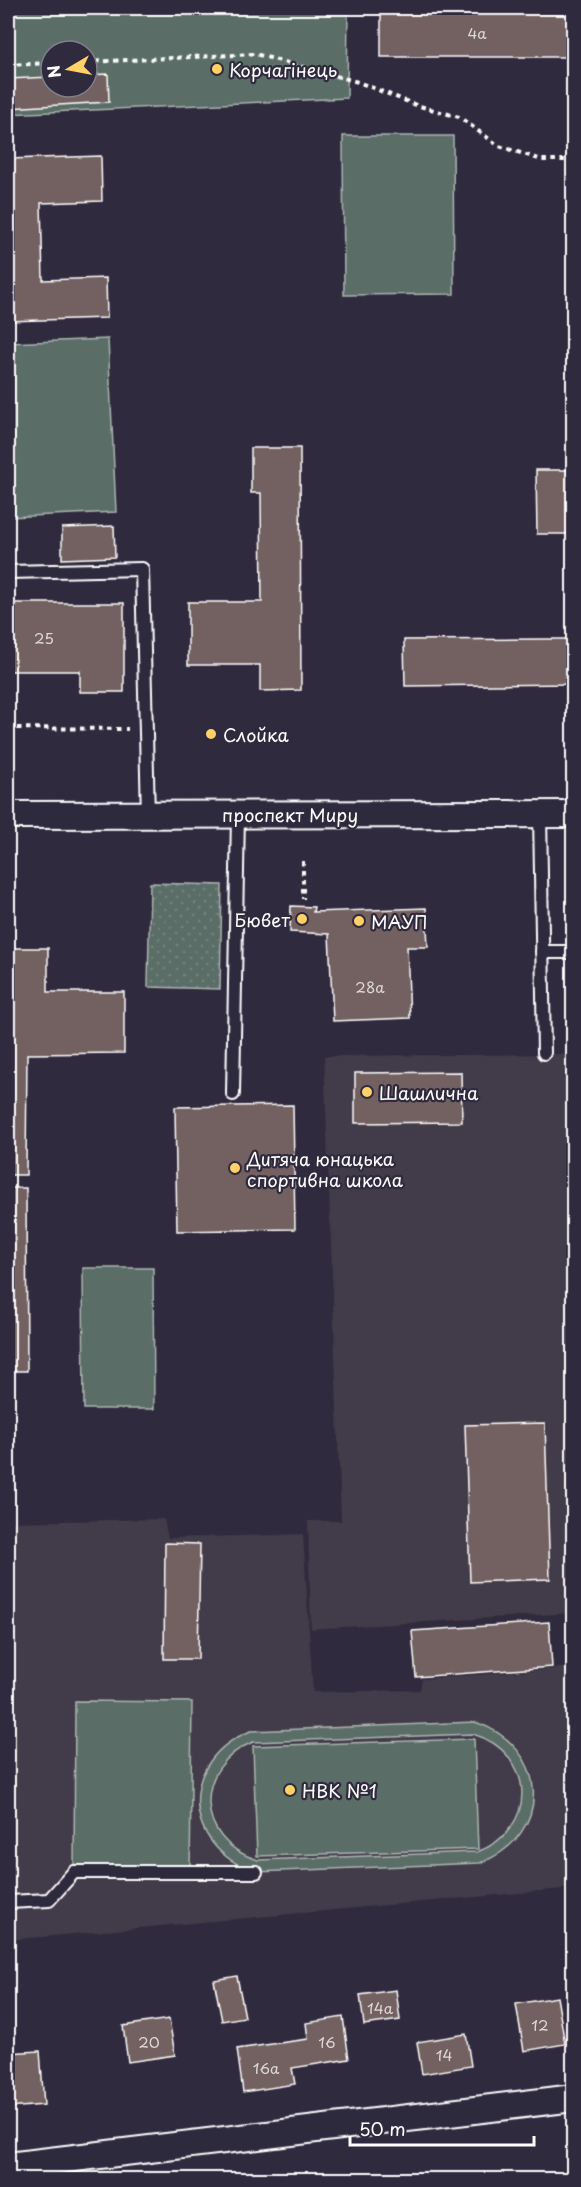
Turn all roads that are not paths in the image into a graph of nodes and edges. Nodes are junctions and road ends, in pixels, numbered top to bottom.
1 (8, 572) edge
2 (540, 814) junction
3 (573, 814) edge
4 (8, 815) edge
5 (148, 815) junction
6 (238, 815) junction
7 (542, 952) junction
8 (573, 952) edge
9 (544, 1053) dead end
10 (233, 1094) dead end
11 (256, 1872) dead end
12 (8, 1902) edge
13 (573, 2098) edge
14 (8, 2166) edge

1 - 5 lane
2 - 3 street, проспект Миру
2 - 6 street, проспект Миру
2 - 7 lane
4 - 5 street, проспект Миру
5 - 6 street, проспект Миру
6 - 10 lane
7 - 8 lane
7 - 9 lane
11 - 12 lane
13 - 14 street

